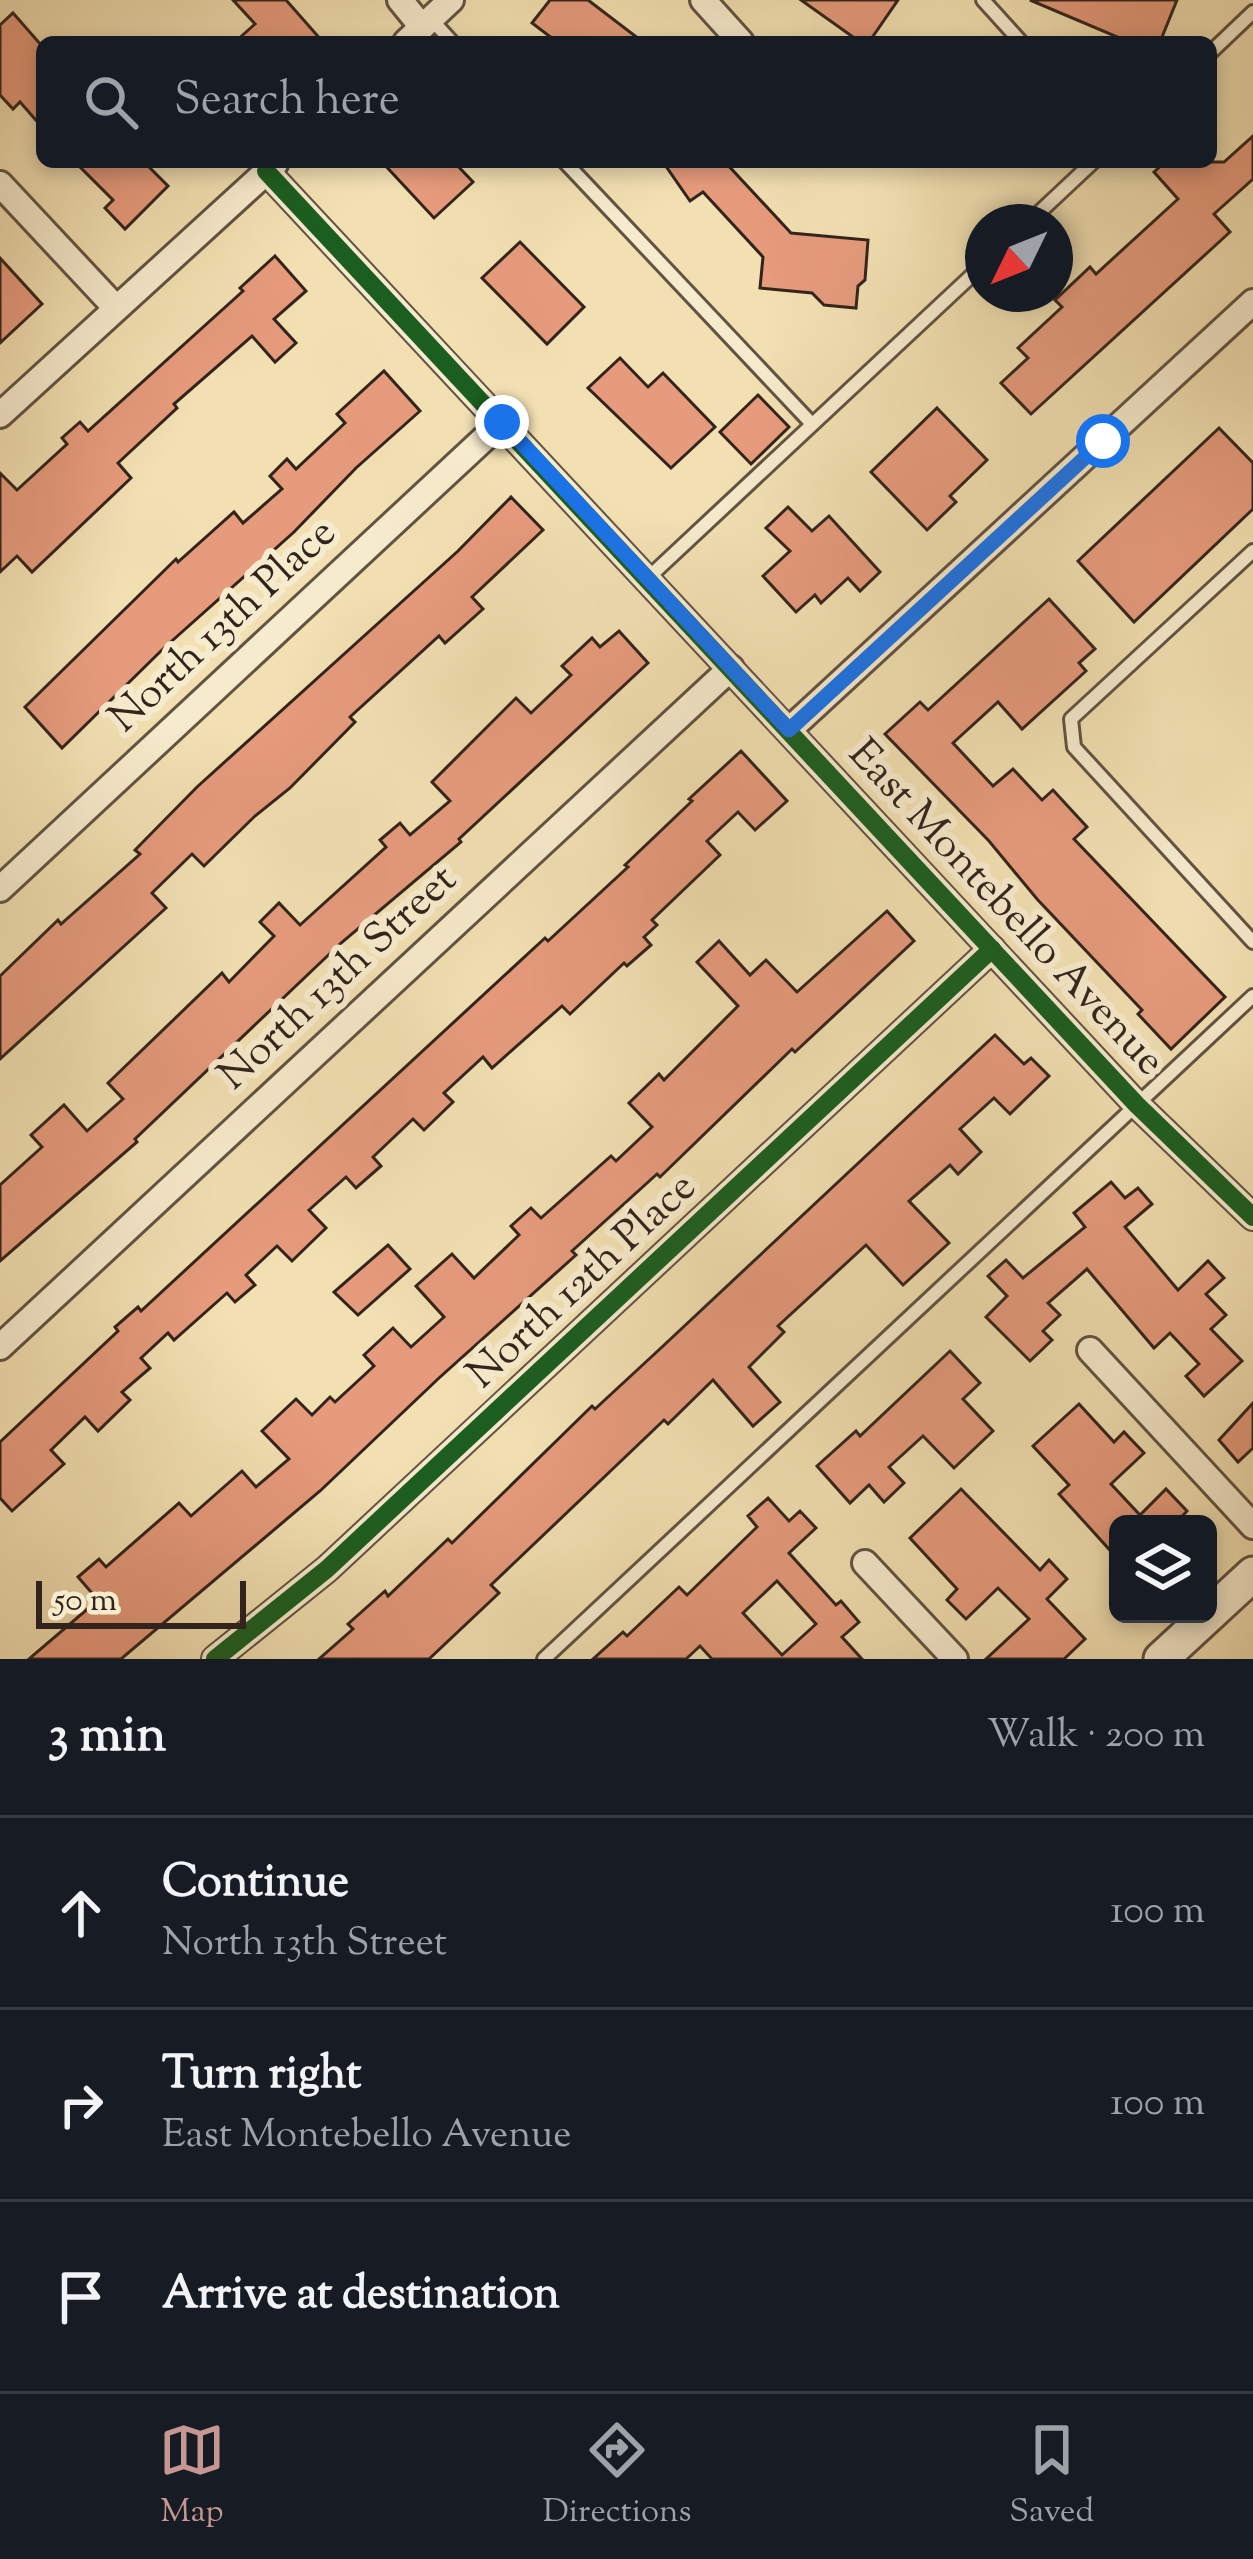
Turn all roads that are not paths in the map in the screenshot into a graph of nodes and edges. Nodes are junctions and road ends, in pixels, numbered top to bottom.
1 (400, 0) edge
2 (452, 0) edge
3 (703, 0) edge
4 (983, 0) edge
5 (1253, 12) edge
6 (420, 29) edge
7 (736, 36) edge
8 (1016, 36) edge
9 (1217, 46) edge
10 (270, 168) edge
11 (272, 168) edge
12 (571, 168) edge
13 (1088, 168) edge
14 (0, 184) edge
15 (1048, 204) edge
16 (965, 282) edge
17 (1253, 302) edge
18 (116, 308) junction
19 (0, 416) edge
20 (502, 422) junction
21 (812, 424) junction
22 (1253, 551) edge
23 (646, 579) junction
24 (730, 668) junction
25 (789, 730) junction
26 (0, 889) edge
27 (1253, 942) edge
28 (992, 950) junction
29 (1253, 996) edge
30 (1137, 1105) junction
31 (1253, 1217) edge
32 (0, 1348) edge
33 (1090, 1351) dead end
34 (1253, 1526) edge
35 (865, 1563) dead end
36 (1253, 1574) edge
37 (215, 1659) edge
38 (544, 1659) edge
39 (955, 1659) edge
40 (1161, 1659) edge

1 - 6 street
2 - 6 street
3 - 7 street
4 - 8 lane
5 - 9 lane
10 - 18 street
11 - 20 street, East Montebello Avenue
12 - 21 lane
13 - 15 lane
14 - 18 street
16 - 21 lane
17 - 25 street
18 - 19 street
20 - 23 street, East Montebello Avenue
20 - 26 street, North 13th Place
21 - 23 lane
22 - 27 lane
23 - 24 street, East Montebello Avenue
24 - 25 street, East Montebello Avenue
24 - 32 street, North 13th Street
25 - 28 street, East Montebello Avenue
28 - 30 street, East Montebello Avenue
28 - 37 street, North 12th Place
29 - 30 lane
30 - 31 street, East Montebello Avenue
30 - 38 lane
33 - 34 street
35 - 39 street
36 - 40 street

